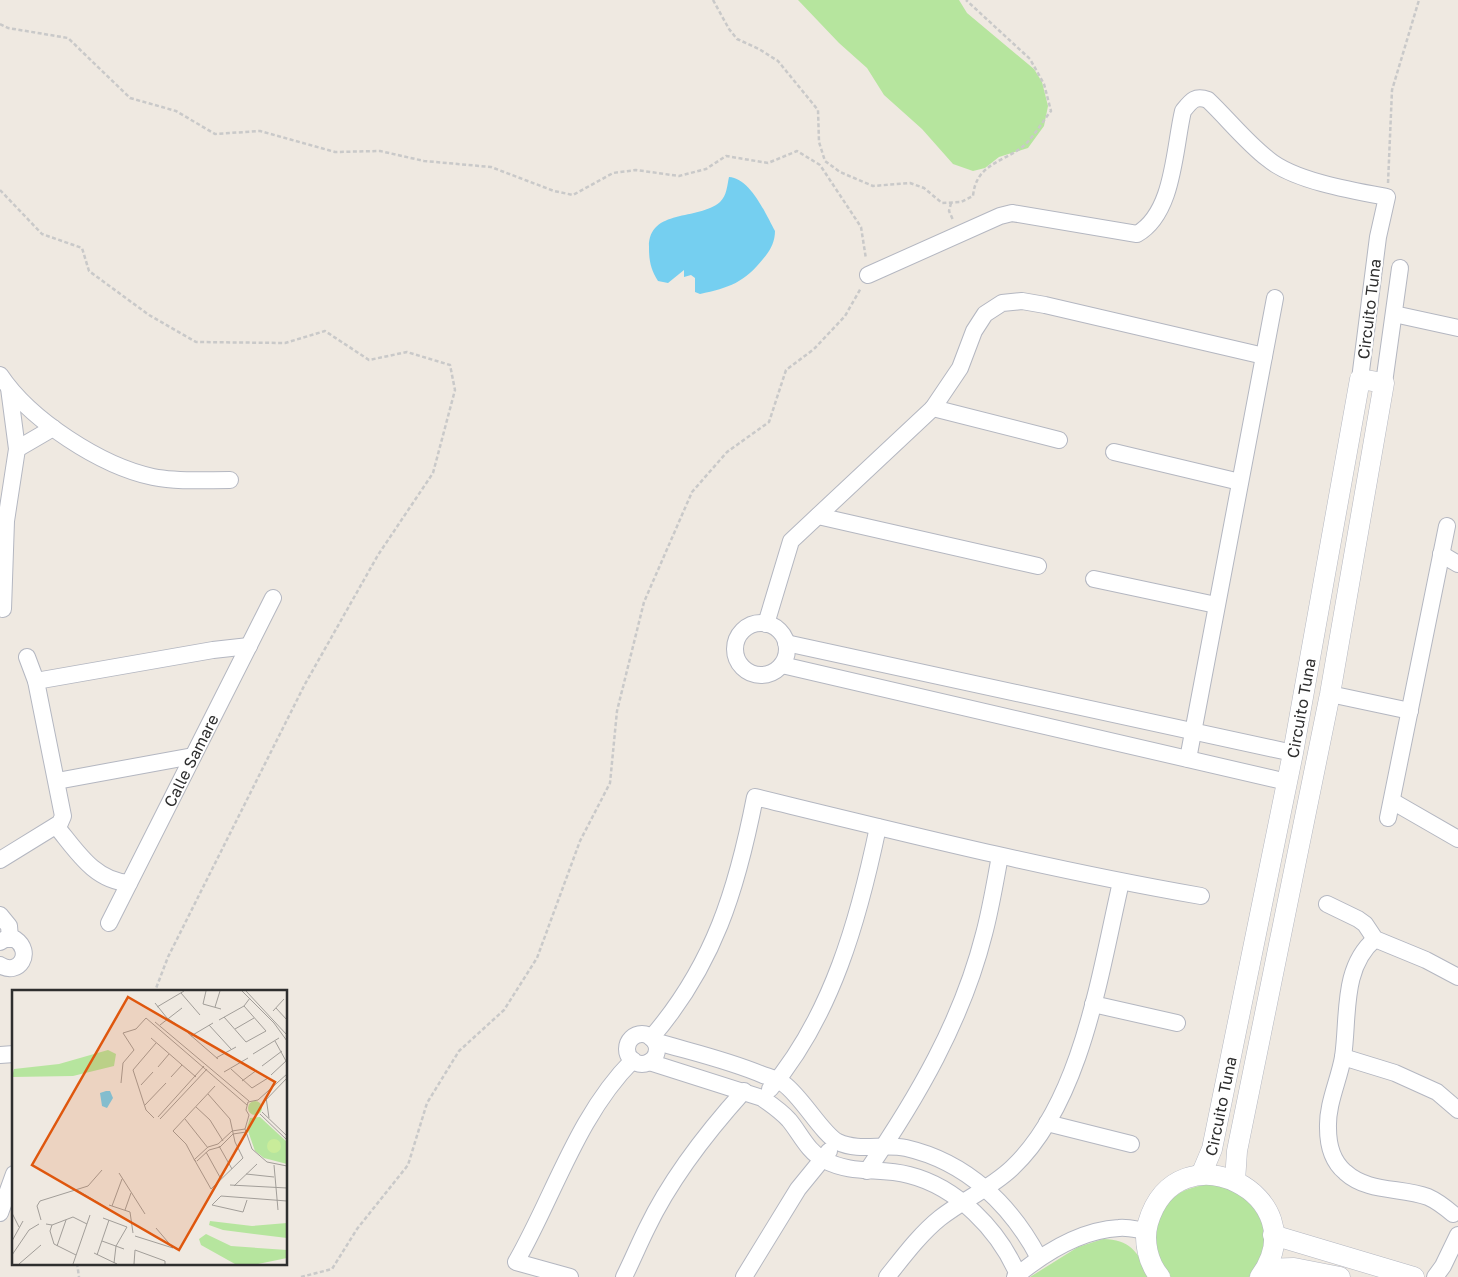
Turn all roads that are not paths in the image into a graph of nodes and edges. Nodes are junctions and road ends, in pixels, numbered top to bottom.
1 (1400, 268) dead end
2 (868, 275) road end
3 (1275, 298) dead end
4 (1394, 314) junction
5 (1458, 328) edge
6 (1264, 356) junction
7 (1360, 379) junction
8 (4, 382) edge
9 (1384, 383) junction
10 (933, 408) junction
11 (53, 428) junction
12 (1059, 440) dead end
13 (17, 449) junction
14 (1114, 452) dead end
15 (230, 480) dead end
16 (1240, 482) junction
17 (818, 516) junction
18 (1446, 526) dead end
19 (1441, 554) junction
20 (1458, 564) edge
21 (1038, 566) dead end
22 (1094, 579) dead end
23 (273, 598) dead end
24 (1216, 606) junction
25 (3, 609) dead end
26 (766, 624) junction
27 (786, 643) junction
28 (249, 646) junction
29 (27, 657) dead end
30 (782, 664) junction
31 (36, 680) junction
32 (1016, 693) junction
33 (1330, 694) junction
34 (1410, 711) junction
35 (1010, 718) junction
36 (1194, 732) junction
37 (1243, 743) junction
38 (1293, 753) junction
39 (193, 756) junction
40 (1188, 759) junction
41 (1238, 771) junction
42 (57, 781) junction
43 (1287, 782) junction
44 (1392, 801) junction
45 (1388, 818) dead end
46 (56, 826) junction
47 (878, 827) junction
48 (1458, 839) edge
49 (1000, 856) junction
50 (0, 860) edge
51 (1121, 882) junction
52 (128, 883) junction
53 (1201, 896) dead end
54 (1327, 904) dead end
55 (0, 915) edge
56 (109, 923) dead end
57 (1375, 939) junction
58 (5, 940) edge
59 (3, 971) edge
60 (1458, 977) edge
61 (1093, 1004) junction
62 (1177, 1023) dead end
63 (653, 1039) junction
64 (1343, 1057) junction
65 (633, 1060) junction
66 (650, 1062) junction
67 (777, 1080) junction
68 (744, 1091) junction
69 (762, 1098) junction
70 (1458, 1110) edge
71 (1048, 1123) junction
72 (836, 1141) junction
73 (1131, 1144) dead end
74 (884, 1146) junction
75 (822, 1159) junction
76 (867, 1171) junction
77 (1201, 1175) junction
78 (12, 1180) edge
79 (1235, 1181) junction
80 (986, 1187) junction
81 (963, 1203) junction
82 (1456, 1211) edge
83 (0, 1213) edge
84 (1146, 1231) junction
85 (1458, 1233) edge
86 (1273, 1235) junction
87 (1039, 1258) junction
88 (1263, 1273) edge
89 (1016, 1276) edge
90 (1326, 1276) edge
91 (570, 1277) edge
92 (624, 1277) edge
93 (744, 1277) edge
94 (887, 1277) edge
95 (1160, 1277) edge
96 (1414, 1277) edge
97 (1435, 1277) edge

1 - 4 street, Circuito Tuna
2 - 7 street, Circuito Tuna
3 - 6 street
4 - 5 street
4 - 9 street, Circuito Tuna
6 - 10 street
6 - 16 street
7 - 9 street
7 - 38 street, Circuito Tuna
8 - 11 street
8 - 13 street
9 - 33 street, Circuito Tuna
10 - 12 street
10 - 17 street
11 - 13 street
11 - 15 street
13 - 25 street
14 - 16 street
16 - 24 street
17 - 21 street
17 - 26 street
18 - 19 street
19 - 20 street
19 - 34 street
22 - 24 street
23 - 28 street, Calle Samare
24 - 36 street
26 - 27 street
26 - 30 street
27 - 30 street
27 - 32 street
28 - 31 street
28 - 39 street, Calle Samare
29 - 31 street
30 - 35 street
31 - 42 street
32 - 35 street
32 - 36 street
33 - 34 street
33 - 79 street, Circuito Tuna
34 - 44 street
35 - 40 street
36 - 37 street
36 - 40 street
37 - 38 street
37 - 41 street
38 - 43 street, Circuito Tuna
39 - 42 street
39 - 52 street, Calle Samare
40 - 41 street
41 - 43 street
42 - 46 street
43 - 77 street, Circuito Tuna
44 - 45 street
44 - 48 street
46 - 50 street
46 - 52 street
47 - 49 street
47 - 63 street
47 - 67 street
49 - 51 street
49 - 74 street
51 - 53 street
51 - 61 street
52 - 56 street, Calle Samare
54 - 57 street
55 - 58 street
57 - 60 street
57 - 64 street
58 - 59 street
61 - 62 street
61 - 71 street
63 - 65 street
63 - 66 street
63 - 67 street
64 - 70 street
64 - 82 street
65 - 66 street
65 - 91 street
66 - 68 street
67 - 69 street
67 - 72 street
68 - 69 street
68 - 92 street
69 - 75 street
71 - 73 street
71 - 80 street
72 - 74 street
72 - 75 street
74 - 76 street
74 - 80 street
75 - 76 street
75 - 93 street
76 - 81 street
77 - 79 street
77 - 84 street
78 - 83 street
79 - 86 street
80 - 81 street
80 - 87 street
81 - 89 street
81 - 94 street
82 - 85 street
84 - 87 street
84 - 95 street
85 - 97 street
86 - 88 street
86 - 96 street
87 - 89 street
88 - 90 street

